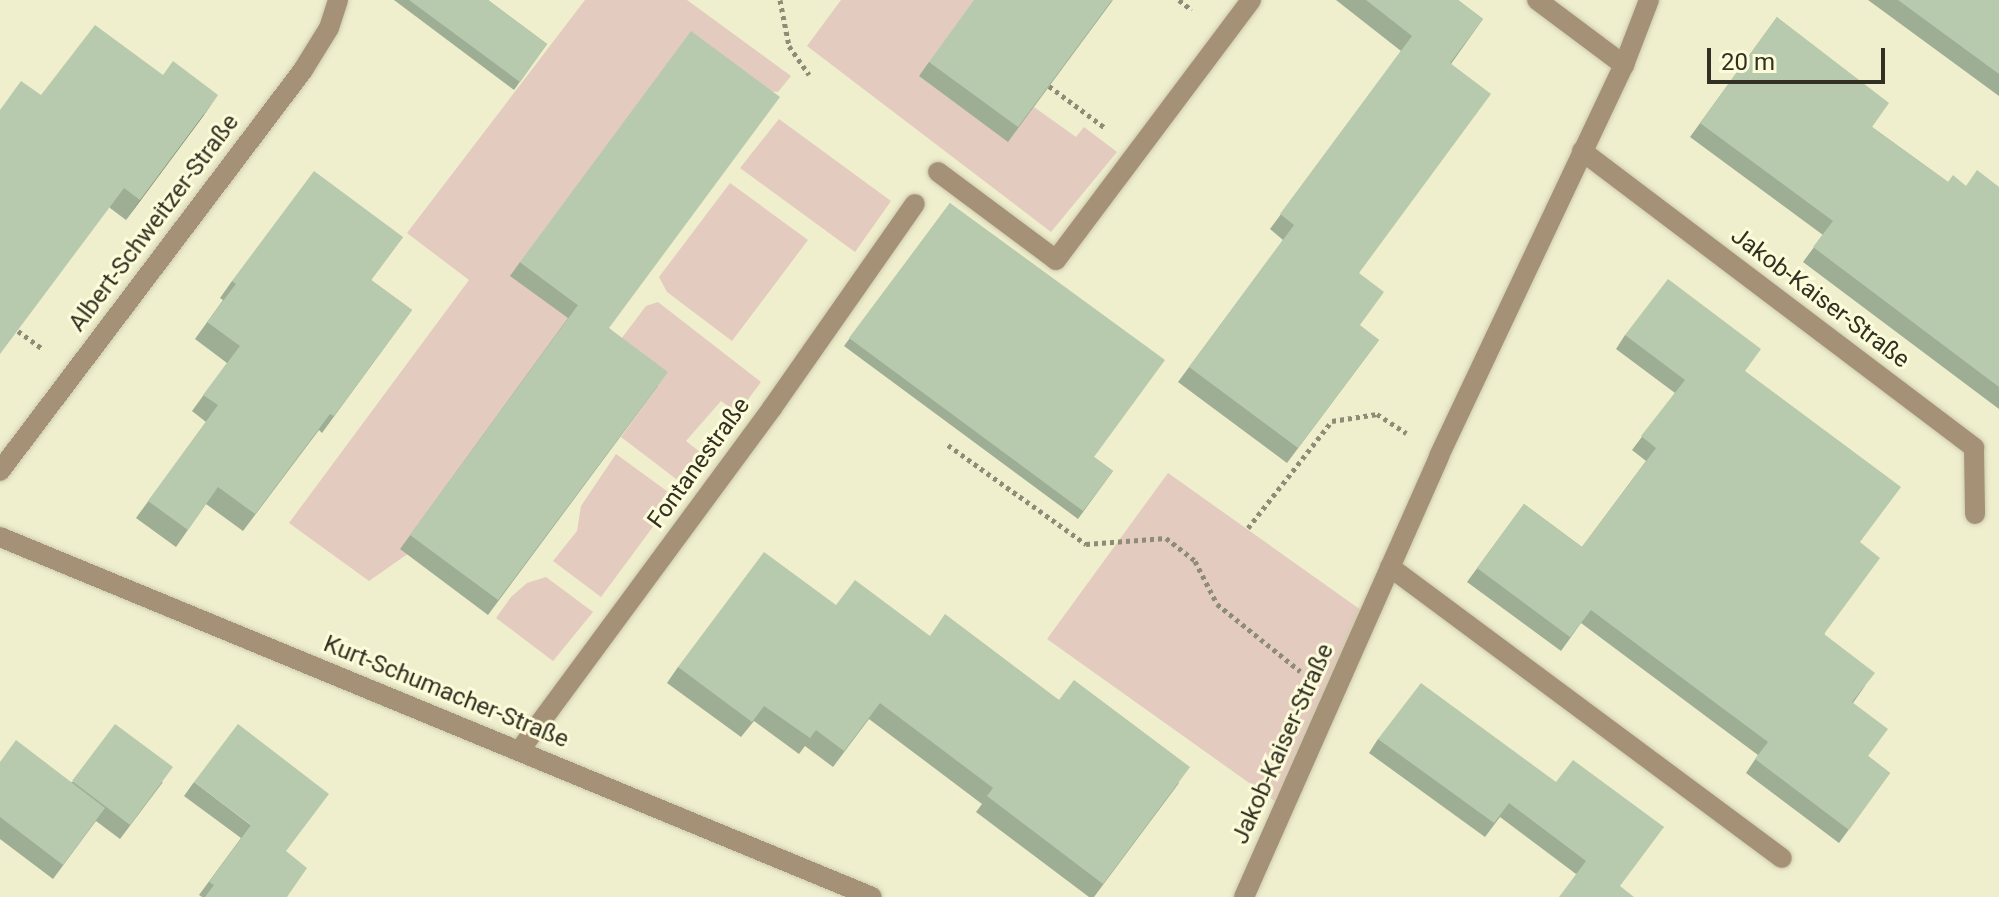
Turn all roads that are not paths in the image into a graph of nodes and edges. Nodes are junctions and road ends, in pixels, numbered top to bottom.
1 (338, 0) edge
2 (1251, 0) edge
3 (1537, 0) edge
4 (1649, 0) edge
5 (1624, 65) junction
6 (1582, 151) junction
7 (938, 172) dead end
8 (915, 204) dead end
9 (0, 471) edge
10 (1975, 514) dead end
11 (0, 537) edge
12 (1390, 567) junction
13 (520, 750) junction
14 (1782, 858) dead end
15 (872, 897) edge
16 (1244, 897) edge

1 - 9 street, Albert-Schweitzer-Straße
2 - 7 street
3 - 5 street
4 - 5 street, Jakob-Kaiser-Straße
5 - 6 street, Jakob-Kaiser-Straße
6 - 10 street, Jakob-Kaiser-Straße
6 - 12 street, Jakob-Kaiser-Straße
8 - 13 street, Fontanestraße
11 - 13 street, Kurt-Schumacher-Straße
12 - 14 street
12 - 16 street, Jakob-Kaiser-Straße
13 - 15 street, Kurt-Schumacher-Straße

